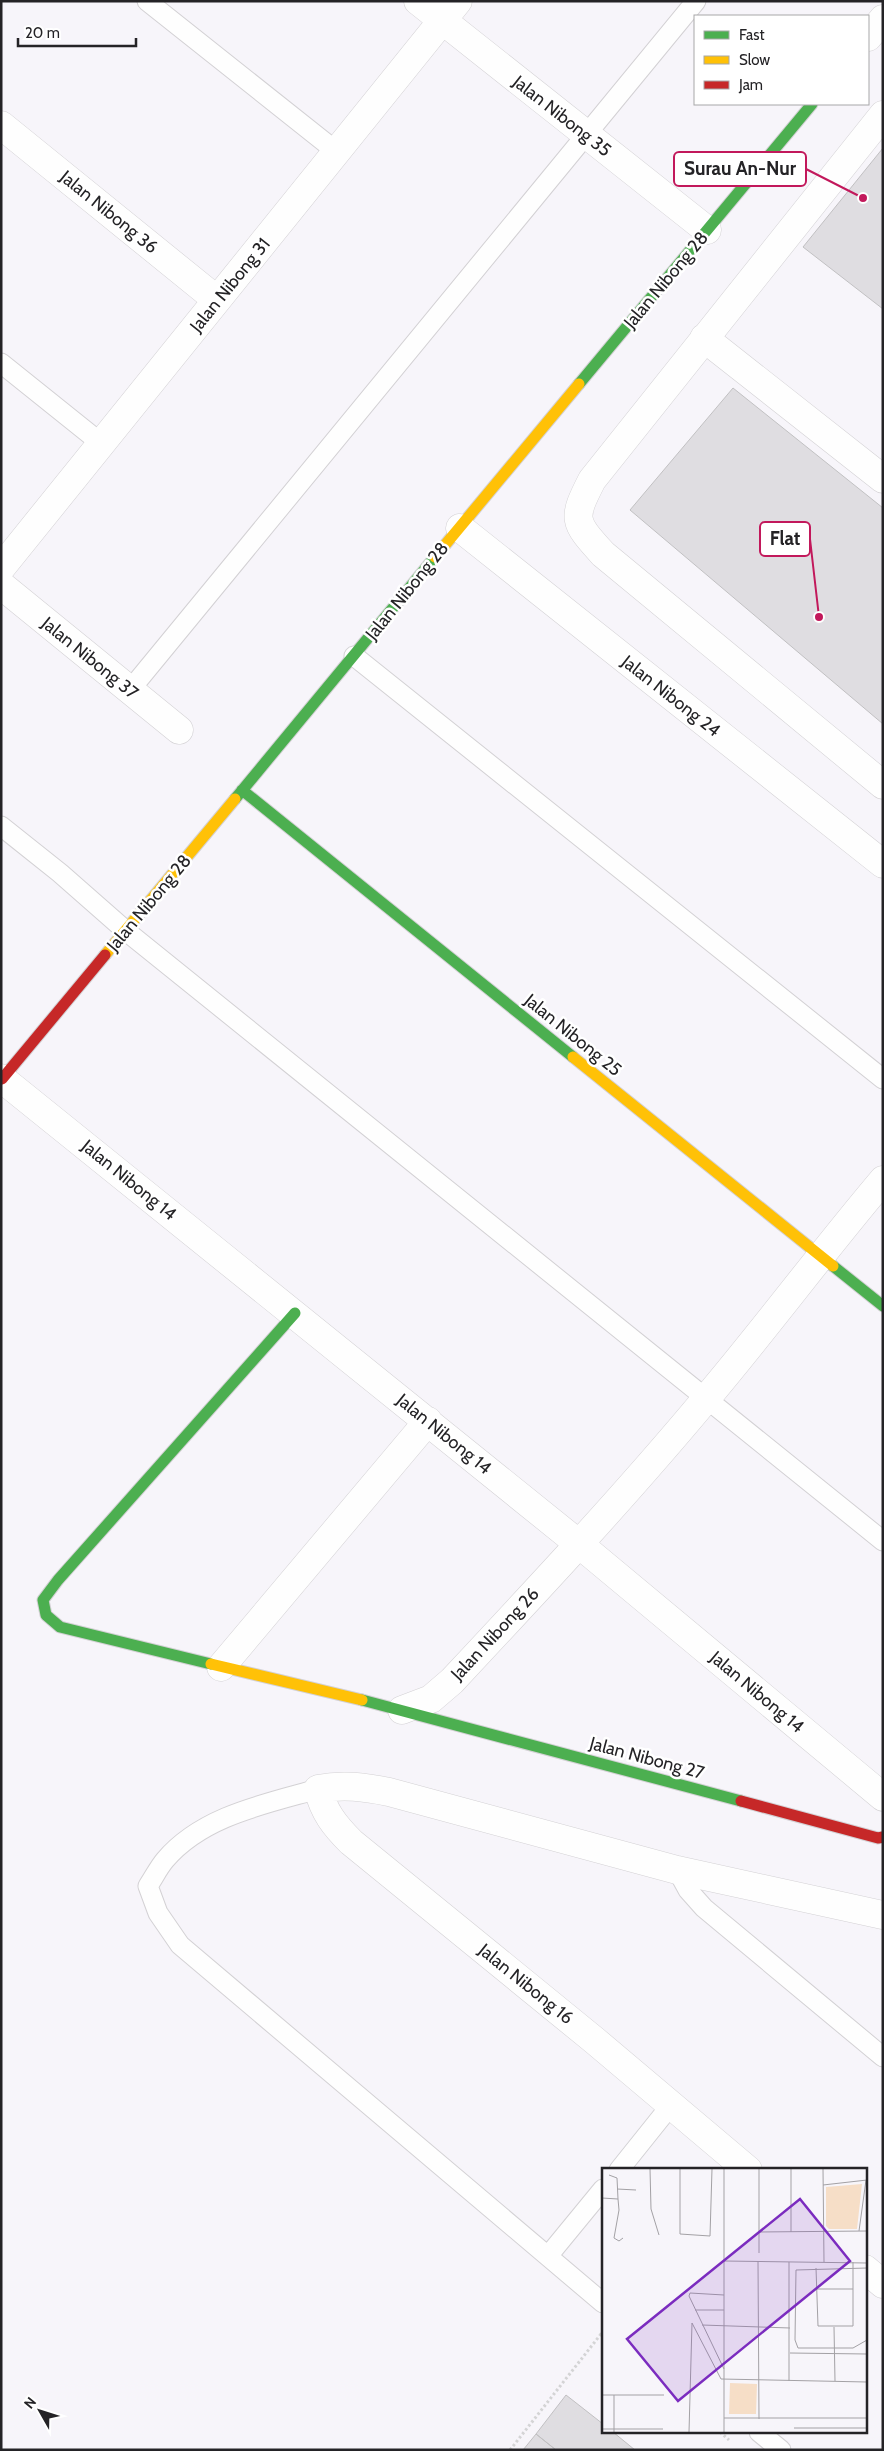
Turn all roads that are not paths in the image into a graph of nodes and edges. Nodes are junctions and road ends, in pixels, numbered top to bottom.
1 (147, 1) edge
2 (418, 1) edge
3 (696, 1) edge
4 (450, 11) edge
5 (883, 19) edge
6 (869, 36) edge
7 (811, 105) edge
8 (883, 115) edge
9 (1, 125) edge
10 (586, 135) junction
11 (337, 152) junction
12 (707, 230) junction
13 (218, 300) junction
14 (704, 338) junction
15 (1, 363) edge
16 (102, 444) junction
17 (883, 479) edge
18 (460, 528) junction
19 (1, 568) edge
20 (1, 585) edge
21 (354, 656) junction
22 (130, 690) junction
23 (179, 730) dead end
24 (883, 785) edge
25 (242, 790) junction
26 (1, 826) edge
27 (883, 864) edge
28 (126, 931) junction
29 (2, 1079) edge
30 (883, 1079) edge
31 (883, 1180) edge
32 (819, 1256) junction
33 (883, 1306) edge
34 (295, 1313) junction
35 (706, 1400) junction
36 (428, 1421) junction
37 (883, 1541) edge
38 (579, 1544) junction
39 (221, 1667) junction
40 (402, 1710) junction
41 (318, 1789) junction
42 (883, 1797) edge
43 (883, 1837) edge
44 (677, 1870) junction
45 (883, 1915) edge
46 (883, 2057) edge
47 (671, 2105) junction
48 (621, 2168) edge
49 (746, 2168) edge
50 (602, 2190) edge
51 (548, 2256) junction
52 (866, 2270) edge
53 (883, 2284) edge
54 (602, 2302) edge
55 (761, 2434) edge
56 (781, 2450) edge

1 - 11 lane
2 - 4 street, Jalan Nibong 35
3 - 10 lane
4 - 10 street, Jalan Nibong 35
4 - 11 street, Jalan Nibong 31
5 - 6 street
7 - 12 street, Jalan Nibong 28
8 - 14 street
9 - 13 street, Jalan Nibong 36
10 - 12 street, Jalan Nibong 35
10 - 22 lane
11 - 13 street, Jalan Nibong 31
12 - 18 street, Jalan Nibong 28
13 - 16 street, Jalan Nibong 31
14 - 17 street
14 - 24 street
15 - 16 lane
16 - 19 street, Jalan Nibong 31
18 - 21 street, Jalan Nibong 28
18 - 27 street, Jalan Nibong 24
20 - 22 street, Jalan Nibong 37
21 - 25 street, Jalan Nibong 28
21 - 30 lane
22 - 23 street, Jalan Nibong 37
25 - 28 street, Jalan Nibong 28
25 - 32 street, Jalan Nibong 25
26 - 28 lane
28 - 29 street, Jalan Nibong 28
28 - 35 lane
29 - 34 street, Jalan Nibong 14
31 - 32 street, Jalan Nibong 26
32 - 33 street, Jalan Nibong 25
32 - 35 street, Jalan Nibong 26
34 - 36 street, Jalan Nibong 14
34 - 39 street, Jalan Nibong 27
35 - 37 lane
35 - 38 street, Jalan Nibong 26
36 - 38 street, Jalan Nibong 14
36 - 39 street
38 - 40 street, Jalan Nibong 26
38 - 42 street, Jalan Nibong 14
39 - 40 street, Jalan Nibong 27
40 - 43 street, Jalan Nibong 27
41 - 44 street
41 - 47 street, Jalan Nibong 16
41 - 51 lane
44 - 45 street
44 - 46 lane
47 - 48 lane
47 - 49 street, Jalan Nibong 16
50 - 51 lane
51 - 54 lane
52 - 53 street
55 - 56 lane

